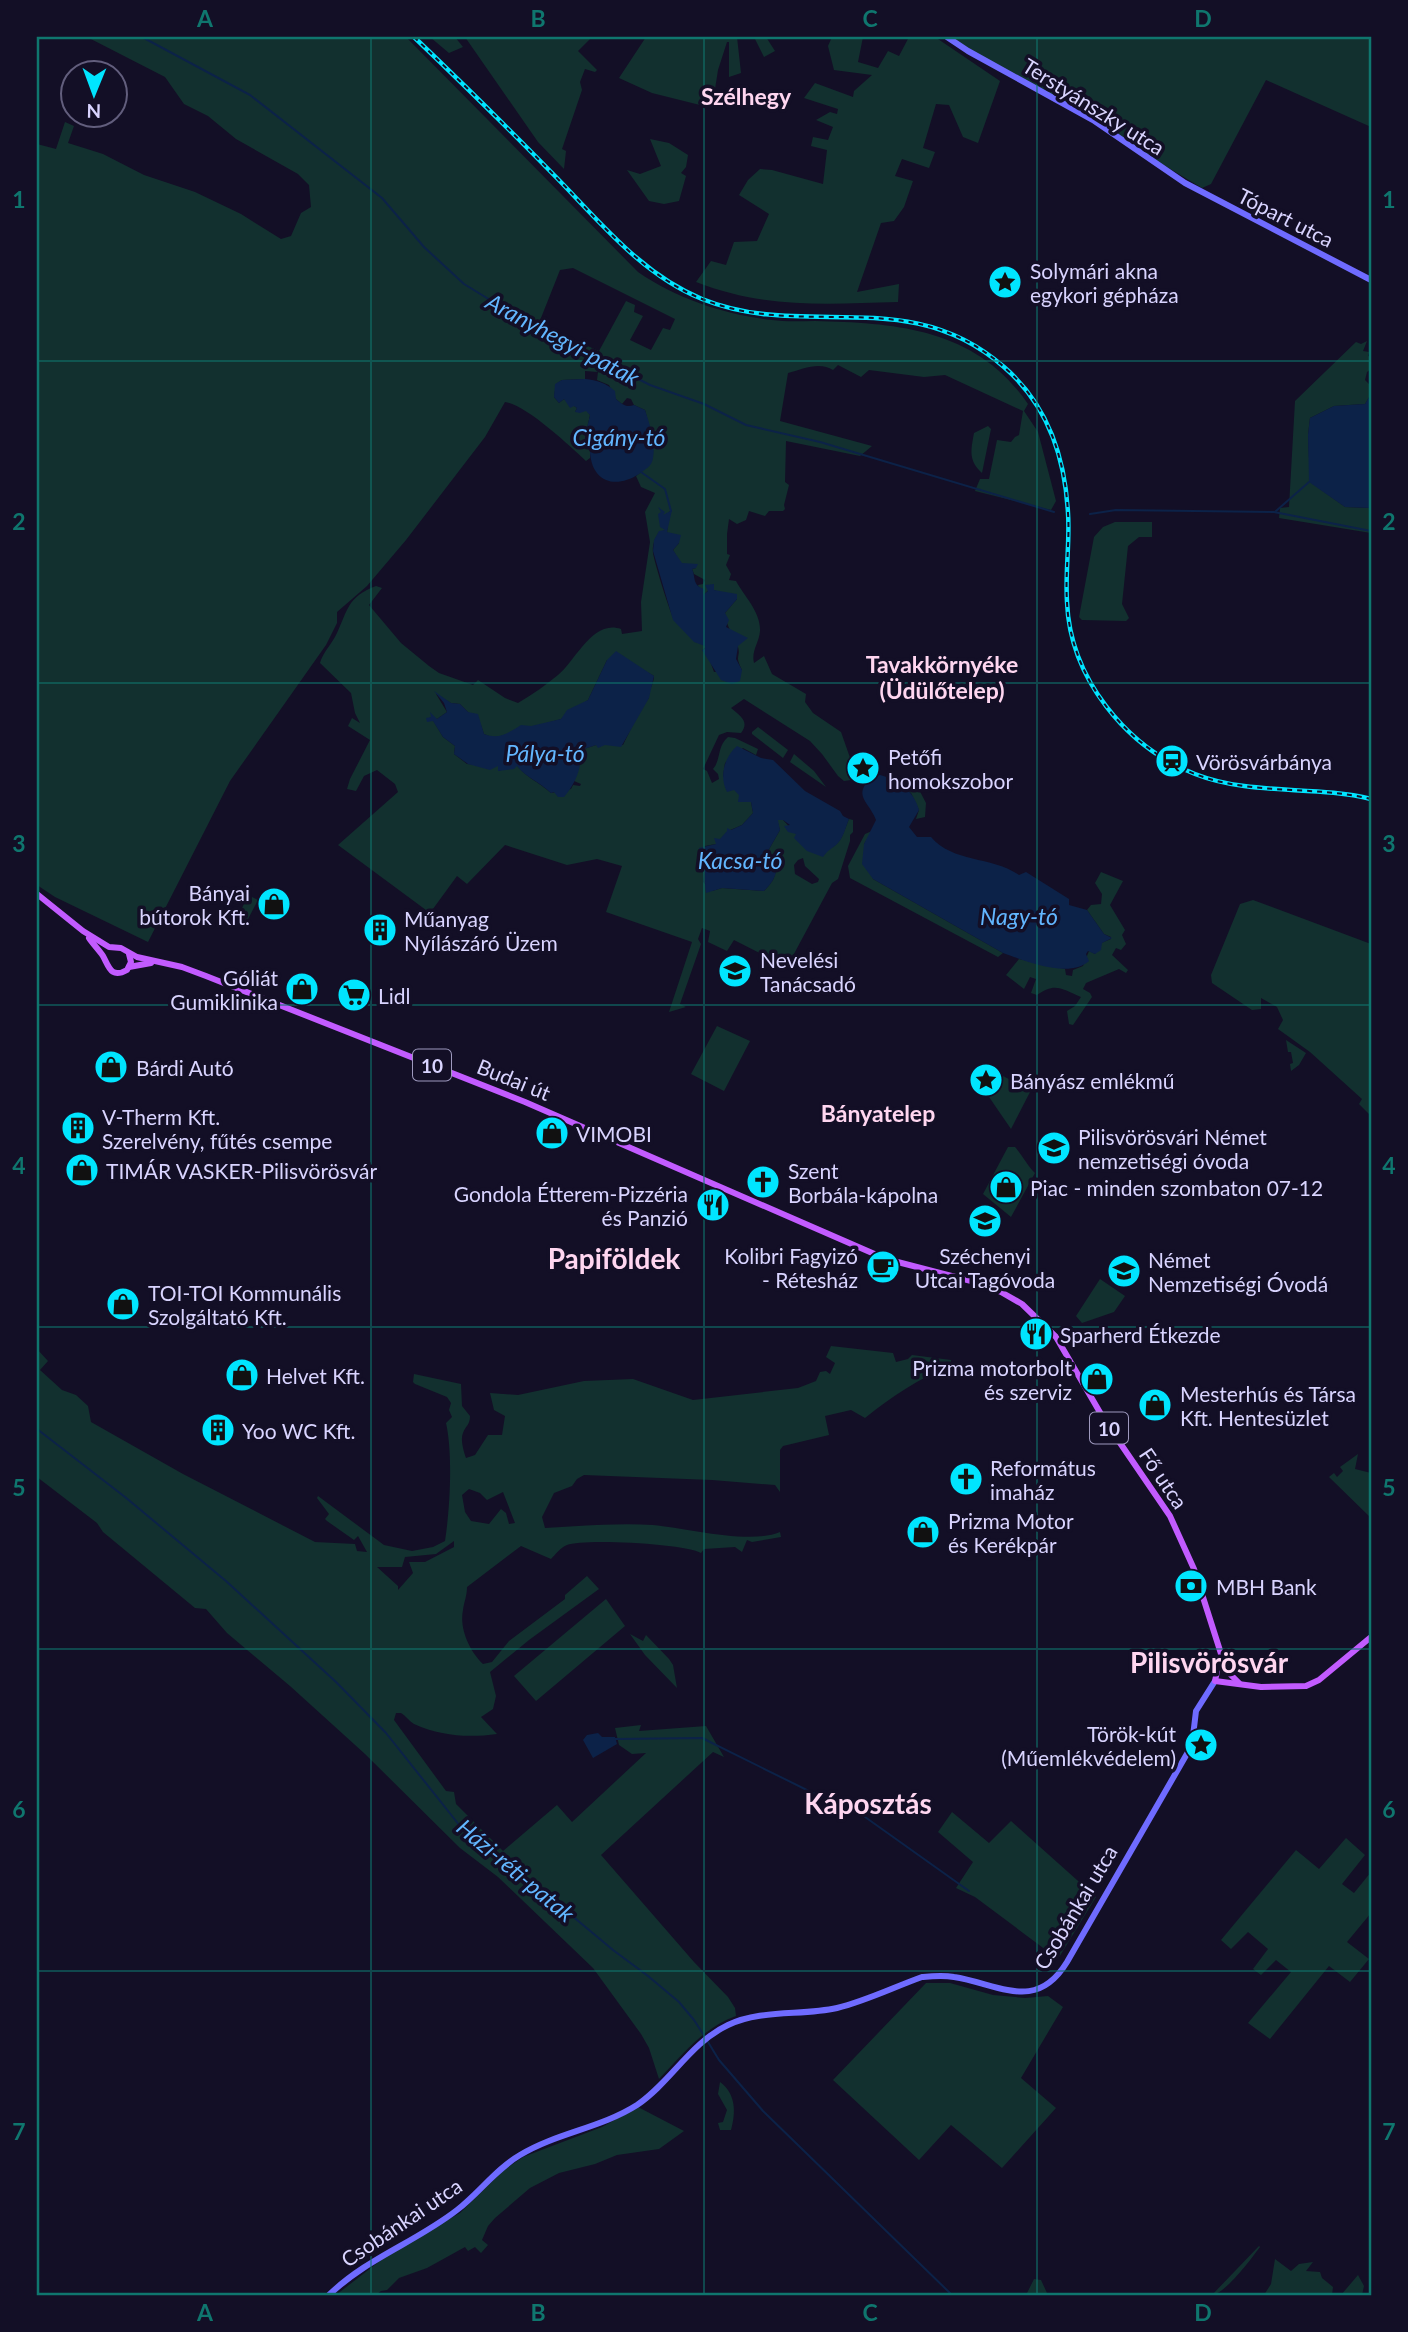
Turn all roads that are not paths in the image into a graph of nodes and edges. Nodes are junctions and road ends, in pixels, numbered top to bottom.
1 (947, 37) edge
2 (1185, 183) joint
3 (1371, 280) edge
4 (37, 894) edge
5 (83, 931) junction
6 (112, 949) junction
7 (129, 954) junction
8 (105, 959) junction
9 (160, 963) junction
10 (129, 967) junction
11 (849, 1244) joint
12 (1371, 1637) edge
13 (1219, 1648) junction
14 (1228, 1672) junction
15 (1217, 1680) junction
16 (1239, 1683) junction
17 (329, 2295) edge

1 - 2 main road, Terstyánszky utca
2 - 3 main road, Tópart utca
4 - 5 main road, 10
5 - 6 main road, 10
5 - 8 main road, 10
6 - 7 main road, 10
6 - 8 main road
7 - 9 main road, 10
7 - 10 main road
8 - 10 main road, 10
9 - 10 main road, 10
9 - 11 main road, Budai út / 10
11 - 13 main road, Fő utca / 10
12 - 16 main road
13 - 14 main road, Fő utca / 10
13 - 15 main road
14 - 15 main road
14 - 16 main road, Fő utca / 10
15 - 16 main road
15 - 17 main road, Csobánkai utca

